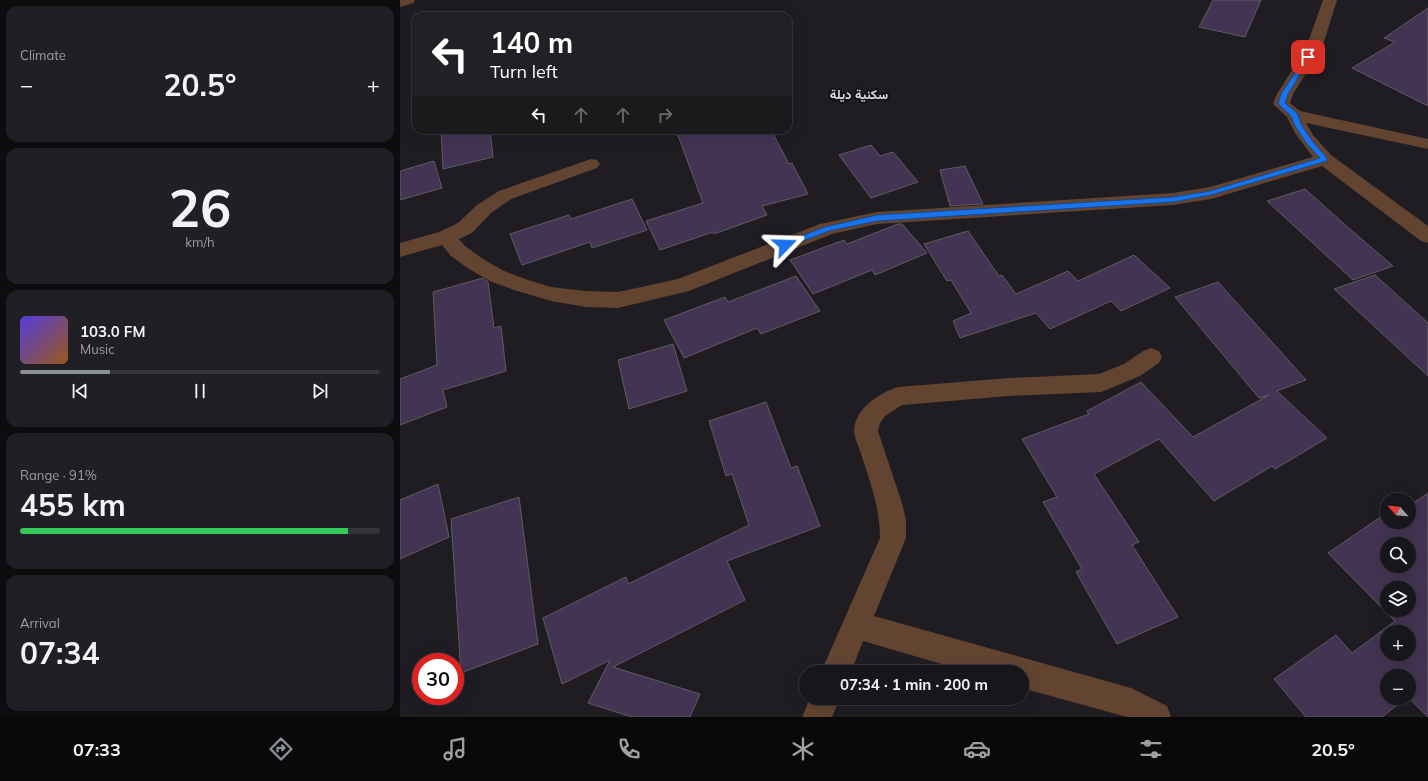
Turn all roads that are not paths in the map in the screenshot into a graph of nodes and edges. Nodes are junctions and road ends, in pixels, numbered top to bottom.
1 (408, 0) edge
2 (1330, 0) edge
3 (400, 3) edge
4 (1294, 115) junction
5 (1428, 144) edge
6 (1325, 159) junction
7 (591, 164) dead end
8 (1428, 236) edge
9 (446, 237) junction
10 (400, 250) edge
11 (1151, 357) dead end
12 (856, 625) junction
13 (839, 665) edge
14 (996, 665) edge
15 (1029, 674) edge
16 (822, 705) edge
17 (817, 717) edge
18 (1156, 717) edge

1 - 3 street
2 - 4 street
4 - 5 street
4 - 6 street
6 - 8 street
6 - 9 street
7 - 9 street
9 - 10 street
11 - 12 street
12 - 13 street
12 - 14 street
15 - 18 street
16 - 17 street

